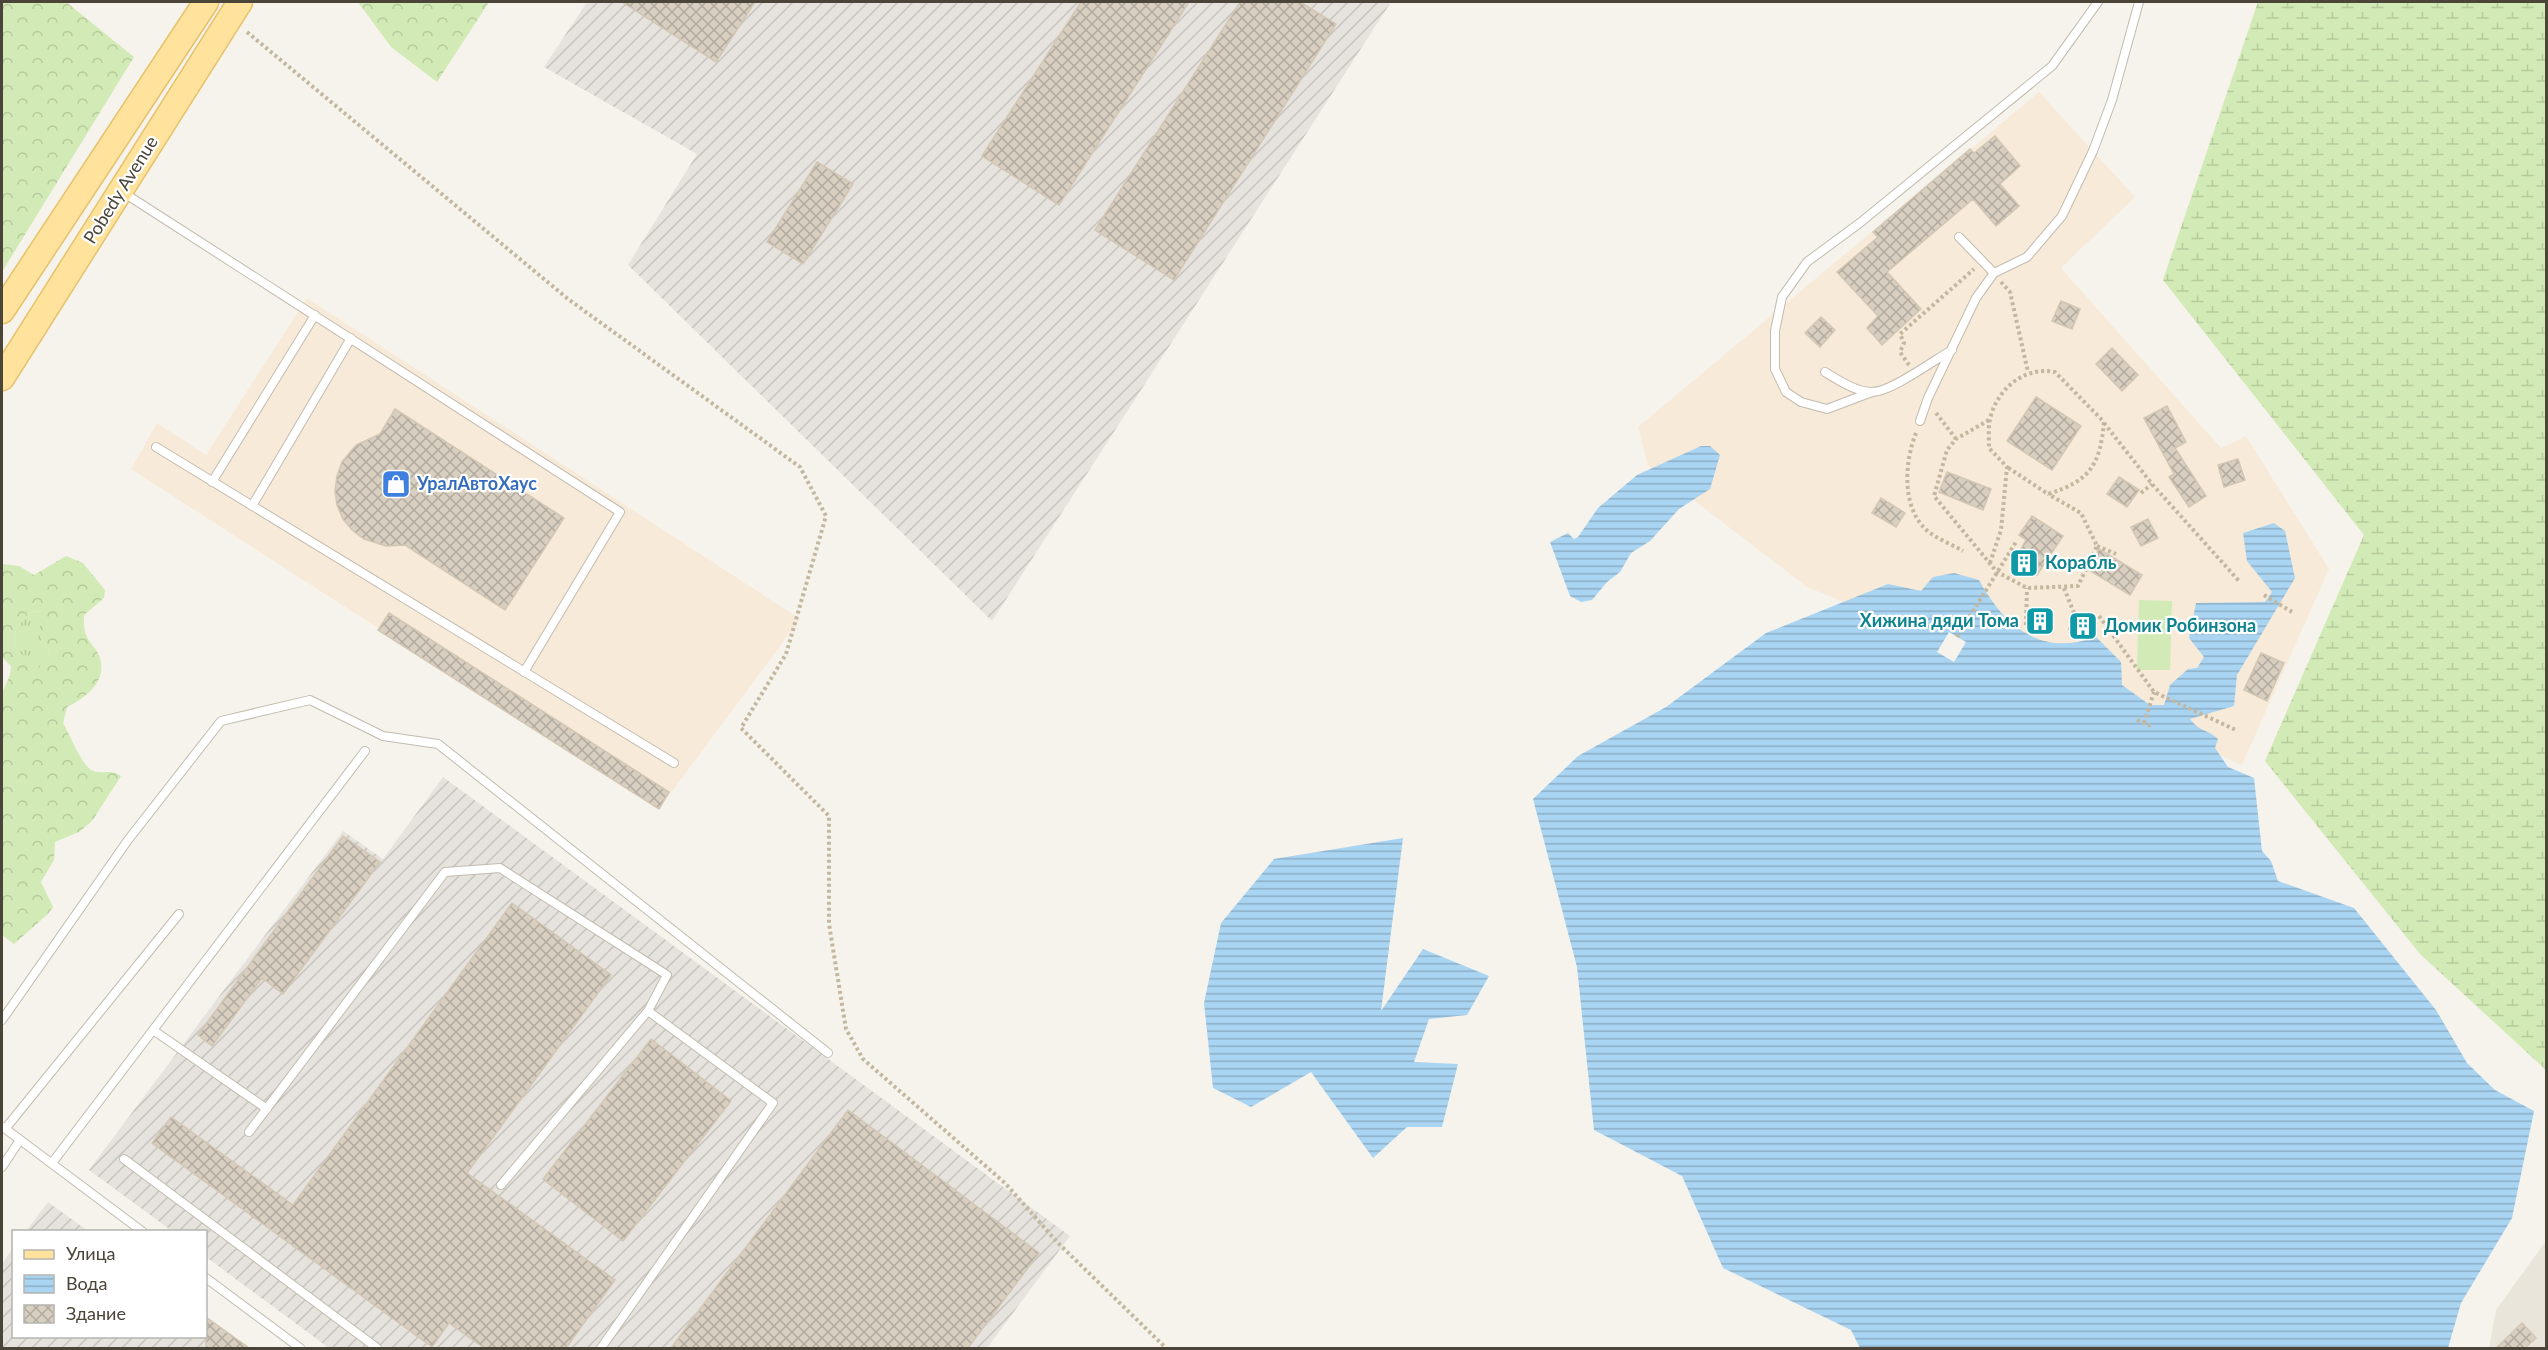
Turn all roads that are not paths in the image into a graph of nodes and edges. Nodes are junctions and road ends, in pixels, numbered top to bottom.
1 (206, 2) edge
2 (2098, 2) edge
3 (2139, 2) edge
4 (235, 10) edge
5 (121, 190) junction
6 (1959, 237) dead end
7 (1994, 273) junction
8 (2, 311) edge
9 (315, 315) junction
10 (351, 338) junction
11 (1952, 350) junction
12 (1825, 372) dead end
13 (2, 378) edge
14 (1872, 392) junction
15 (1920, 421) road end
16 (156, 447) dead end
17 (212, 482) junction
18 (252, 506) junction
19 (524, 672) junction
20 (365, 751) dead end
21 (674, 763) dead end
22 (179, 914) dead end
23 (648, 1011) junction
24 (2, 1020) edge
25 (153, 1030) junction
26 (828, 1053) dead end
27 (267, 1109) junction
28 (3, 1128) edge
29 (249, 1132) dead end
30 (20, 1140) junction
31 (124, 1159) dead end
32 (52, 1163) junction
33 (2, 1167) edge
34 (501, 1185) dead end
35 (140, 1230) edge
36 (207, 1279) edge
37 (300, 1348) edge
38 (377, 1348) edge
39 (602, 1348) edge

1 - 8 main road, Pobedy Avenue
2 - 14 lane
3 - 7 lane
4 - 5 main road, Pobedy Avenue
5 - 9 lane
5 - 13 main road, Pobedy Avenue
6 - 7 lane
7 - 11 lane
9 - 10 lane
9 - 17 lane
10 - 18 lane
10 - 19 lane
11 - 14 lane
11 - 15 lane
12 - 14 lane
16 - 17 lane
17 - 18 lane
18 - 19 lane
19 - 21 lane
20 - 25 lane
22 - 28 lane
23 - 27 lane
23 - 34 lane
23 - 39 lane
24 - 26 lane
25 - 27 lane
25 - 32 lane
27 - 29 lane
28 - 30 lane
30 - 32 lane
30 - 33 lane
31 - 38 lane
32 - 35 lane
36 - 37 lane

